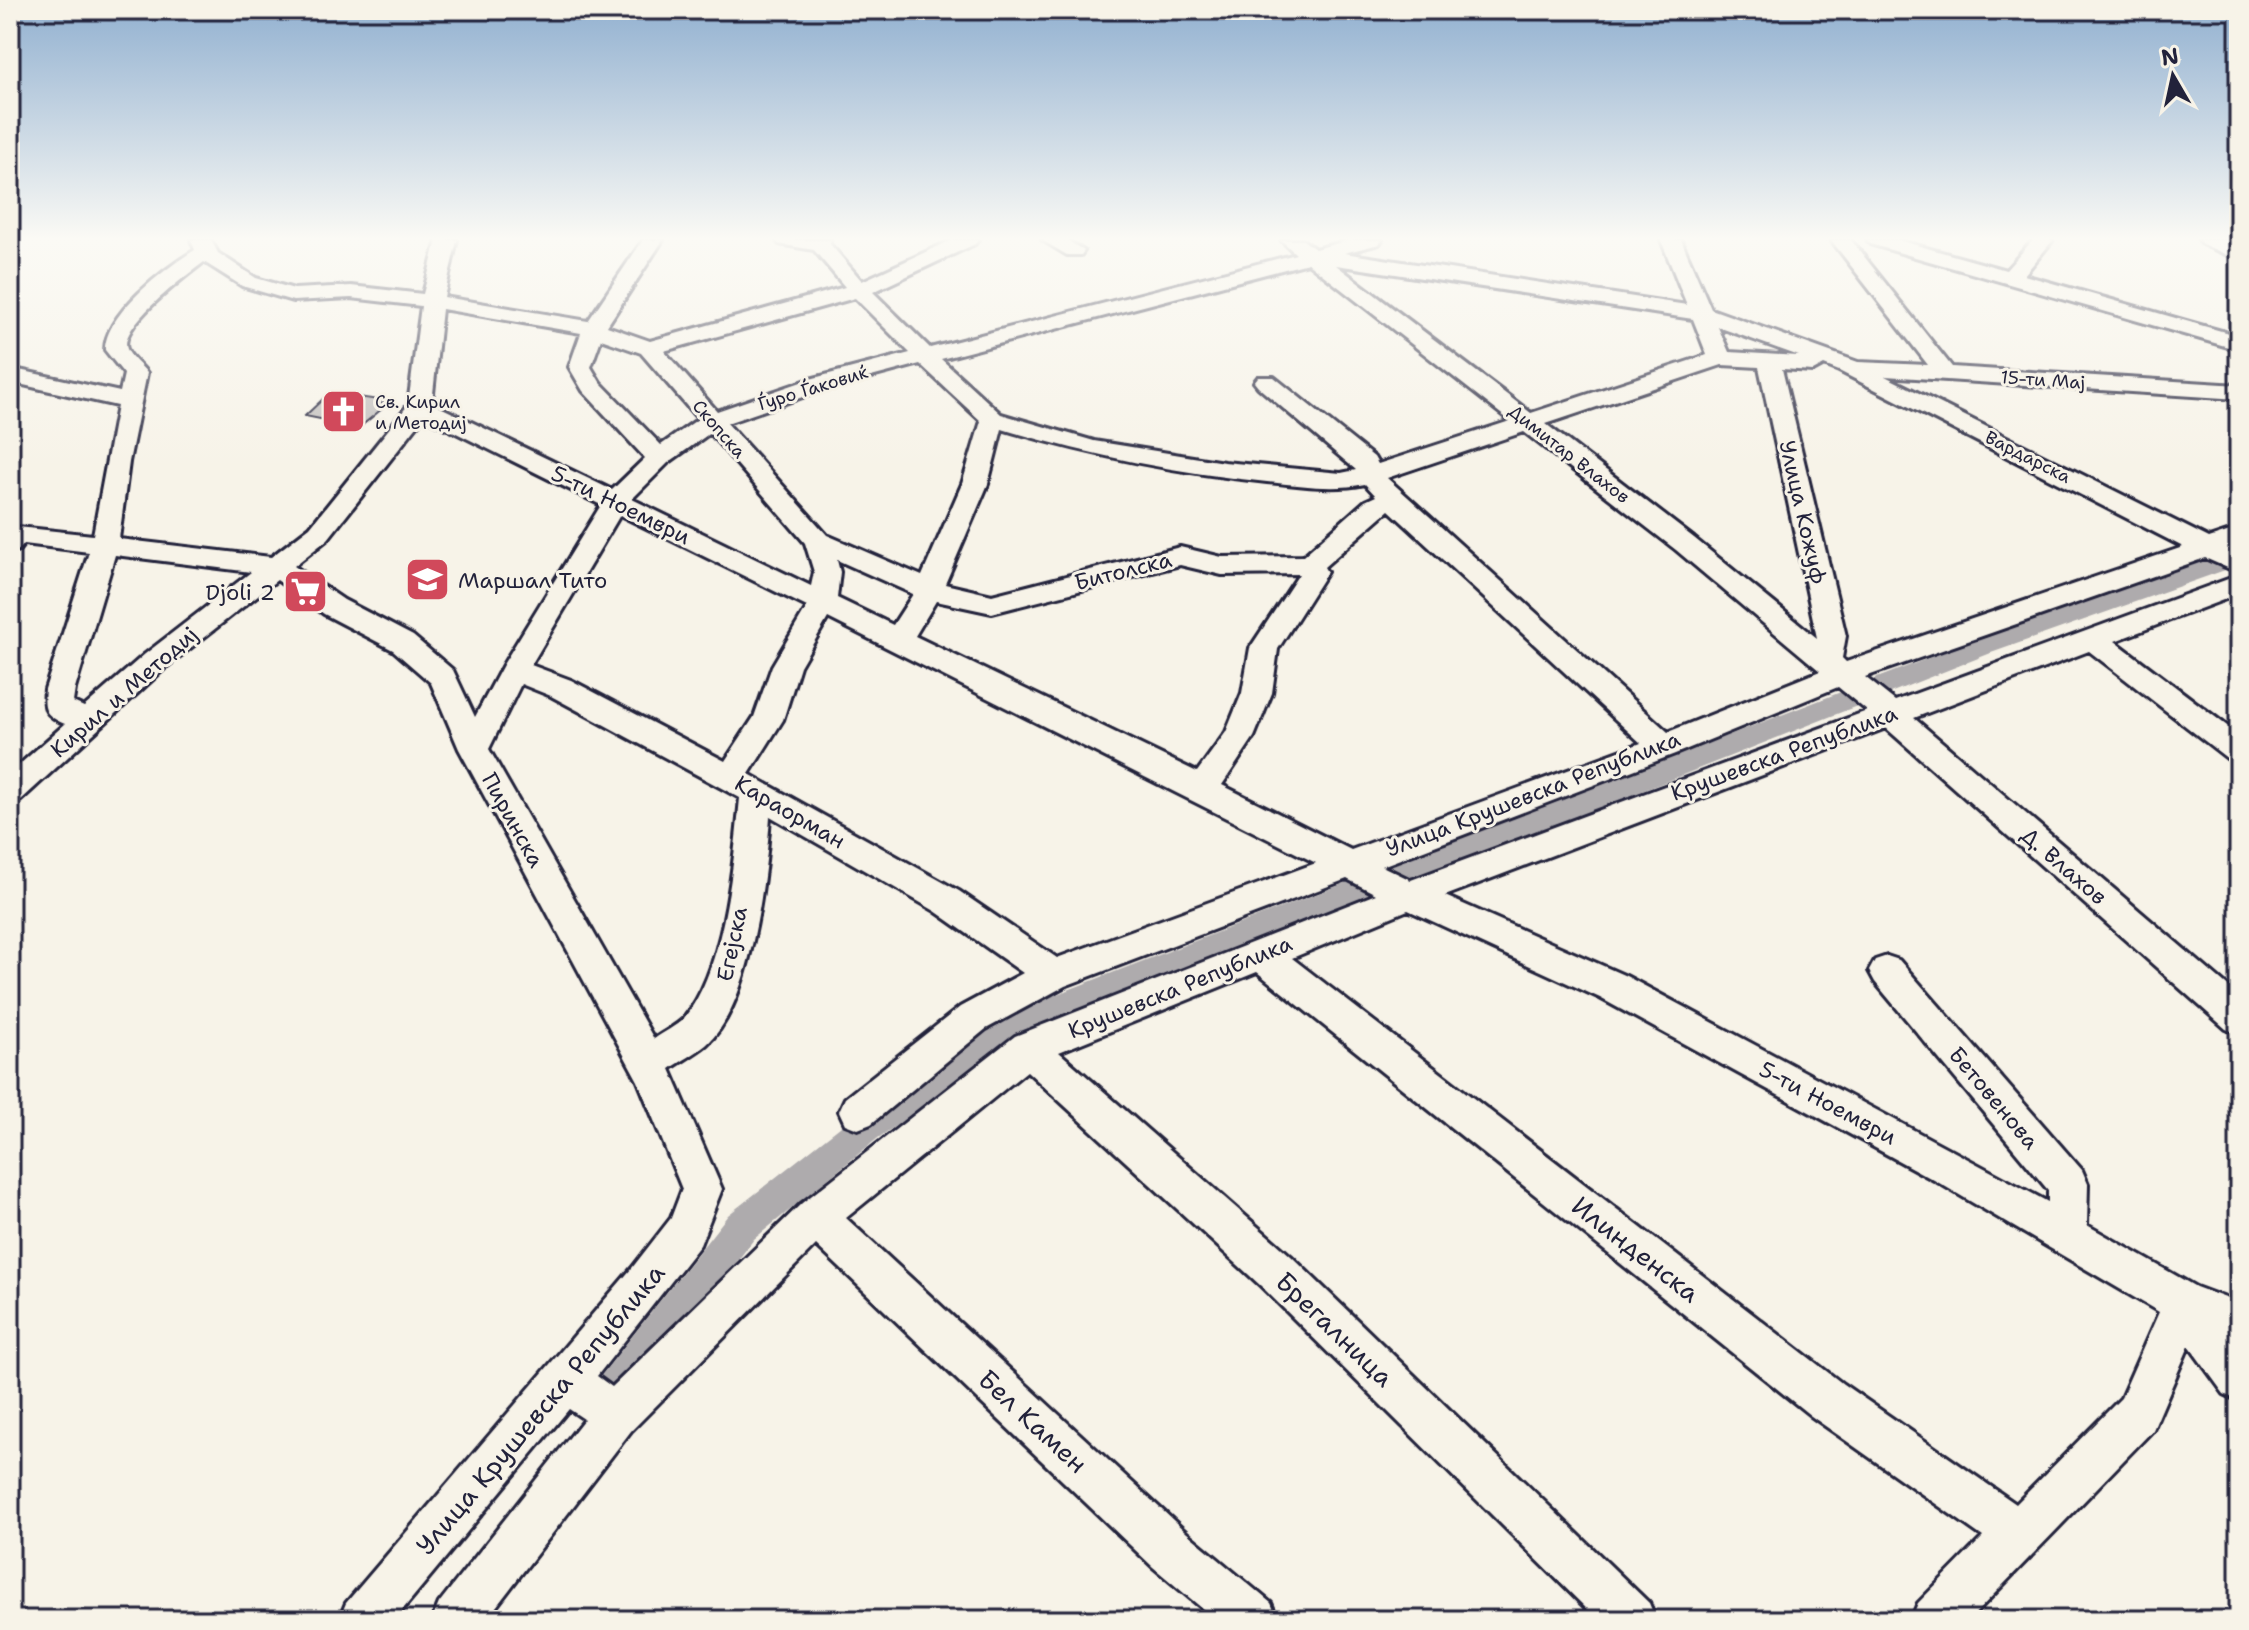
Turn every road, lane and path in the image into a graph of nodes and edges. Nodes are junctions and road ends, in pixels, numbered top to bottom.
1 (134, 316) edge
2 (430, 316) edge
3 (519, 316) edge
4 (603, 316) edge
5 (765, 316) edge
6 (886, 316) edge
7 (1076, 316) edge
8 (1391, 316) edge
9 (1704, 316) edge
10 (1709, 316) edge
11 (1901, 316) edge
12 (2145, 316) edge
13 (594, 329) junction
14 (2239, 343) edge
15 (649, 348) junction
16 (926, 354) junction
17 (1720, 358) junction
18 (1769, 362) junction
19 (1847, 366) junction
20 (10, 375) edge
21 (1947, 375) junction
22 (1266, 382) dead end
23 (2239, 392) edge
24 (128, 401) junction
25 (420, 406) junction
26 (993, 419) junction
27 (712, 420) junction
28 (1527, 422) junction
29 (659, 458) junction
30 (1371, 475) junction
31 (1392, 499) junction
32 (615, 502) junction
33 (2239, 537) edge
34 (818, 541) junction
35 (10, 544) edge
36 (105, 545) junction
37 (2208, 547) junction
38 (2239, 564) edge
39 (1310, 565) junction
40 (276, 566) junction
41 (2239, 584) edge
42 (929, 590) junction
43 (822, 605) junction
44 (2092, 639) junction
45 (898, 640) junction
46 (1834, 668) junction
47 (514, 670) junction
48 (1890, 714) junction
49 (89, 722) junction
50 (1664, 746) junction
51 (474, 749) junction
52 (2239, 751) edge
53 (743, 785) junction
54 (1202, 789) junction
55 (10, 791) edge
56 (1348, 864) junction
57 (1409, 895) junction
58 (1261, 954) junction
59 (1887, 971) dead end
60 (1053, 975) junction
61 (2239, 1018) edge
62 (1028, 1048) junction
63 (647, 1063) junction
64 (858, 1111) dead end
65 (702, 1189) joint
66 (816, 1217) junction
67 (2067, 1236) junction
68 (2184, 1303) junction
69 (2239, 1324) edge
70 (2239, 1379) edge
71 (567, 1381) junction
72 (615, 1415) junction
73 (2018, 1534) junction
74 (363, 1620) edge
75 (456, 1620) edge
76 (1254, 1620) edge
77 (1632, 1620) edge
78 (1935, 1620) edge

1 - 24 street
2 - 25 street
3 - 13 street, Скопска
4 - 13 street
5 - 15 street
6 - 16 street
7 - 16 street, Ѓуро Ѓаковиќ
8 - 28 street, Димитар Влахов
9 - 17 street
10 - 19 street
11 - 21 street
12 - 14 street
13 - 15 street, Скопска
13 - 29 street
15 - 27 street, Скопска
16 - 26 street
16 - 27 street, Ѓуро Ѓаковиќ
17 - 18 street
17 - 28 street
18 - 19 street
18 - 46 street, Улица Кожуф
19 - 21 street, 15-ти Мај
19 - 37 street, Вардарска
20 - 24 street
21 - 23 street, 15-ти Мај
22 - 30 street
24 - 36 street
25 - 32 street, 5-ти Ноември
25 - 40 street, Кирил и Методиј
26 - 30 street
26 - 42 street
27 - 29 street, Ѓуро Ѓаковиќ
27 - 34 street, Скопска
28 - 30 street
28 - 46 street, Димитар Влахов
29 - 32 street, Ѓуро Ѓаковиќ
30 - 31 street
31 - 39 street
31 - 50 street
32 - 43 street, 5-ти Ноември
32 - 47 street, Ѓуро Ѓаковиќ
33 - 37 street, Улица Крушевска Република
34 - 42 street, Скопска
34 - 43 street
35 - 36 street, Пиринска
36 - 40 street, Пиринска
36 - 49 street
37 - 38 street, Вардарска
37 - 46 street, Улица Крушевска Република
39 - 42 street, Битолска
39 - 54 street
40 - 49 street, Кирил и Методиј
40 - 51 street, Пиринска
41 - 44 street, Крушевска Република
42 - 45 street
43 - 45 street
43 - 53 street, Егејска
44 - 48 street, Крушевска Република
44 - 52 street
45 - 54 street
46 - 48 street, Димитар Влахов
46 - 50 street, Улица Крушевска Република
47 - 51 street, Ѓуро Ѓаковиќ
47 - 53 street, Караорман
48 - 57 street, Крушевска Република
48 - 61 street, Д. Влахов
49 - 55 street, Кирил и Методиј
50 - 56 street, Улица Крушевска Република
51 - 63 street, Пиринска
53 - 60 street, Караорман
53 - 63 street, Егејска
54 - 56 street
56 - 57 street, 5-ти Ноември
56 - 60 street, Улица Крушевска Република
57 - 58 street, Крушевска Република
57 - 67 street, 5-ти Ноември
58 - 62 street, Крушевска Република
58 - 73 street, Илинденска
59 - 67 street, Бетовенова
60 - 64 street, Улица Крушевска Република
62 - 66 street, Крушевска Република
62 - 77 street, Брегалница
63 - 65 street, Пиринска
65 - 71 street, Улица Крушевска Република
66 - 72 street, Крушевска Република
66 - 76 street, Бел Камен
67 - 68 street, 5-ти Ноември
68 - 69 street, 5-ти Ноември
68 - 70 street
68 - 73 street
71 - 72 street
71 - 74 street, Улица Крушевска Република
72 - 75 street, Крушевска Република
73 - 78 street

